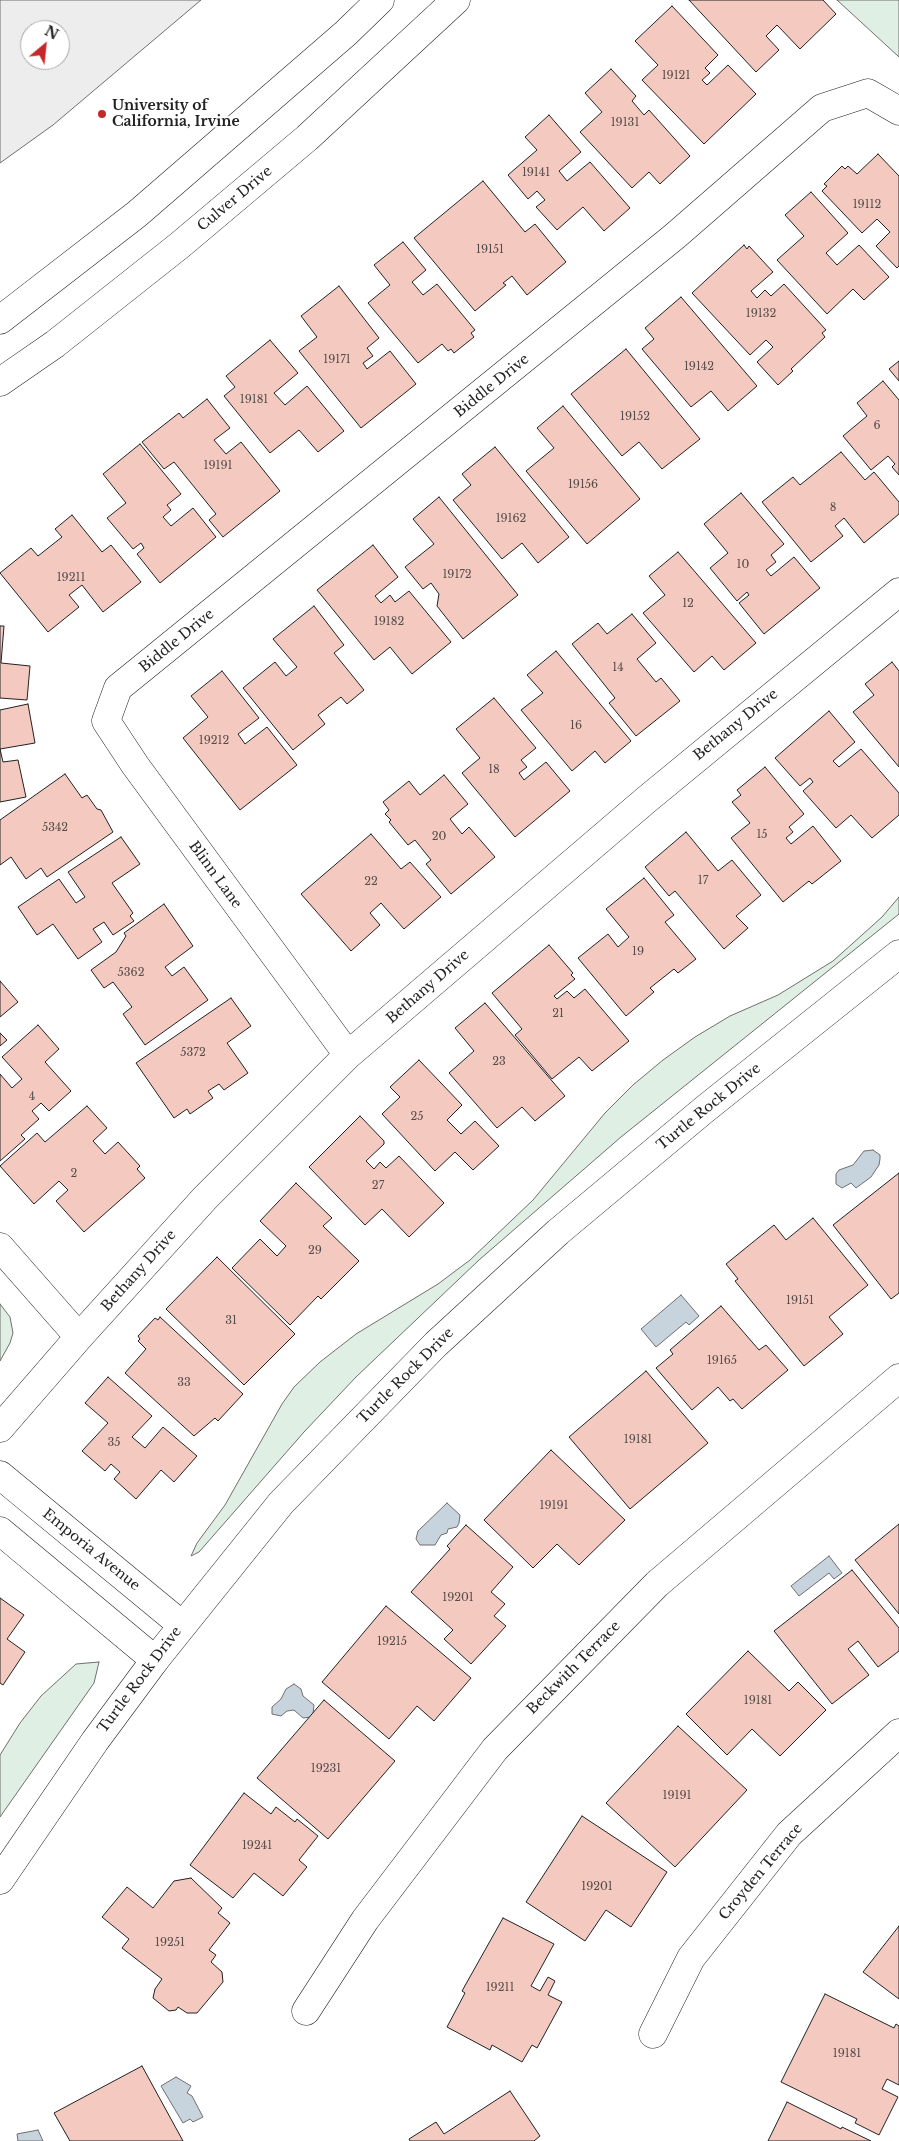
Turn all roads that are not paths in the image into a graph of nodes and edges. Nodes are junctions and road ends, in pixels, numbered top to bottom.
1 (380, 0) edge
2 (456, 0) edge
3 (899, 111) edge
4 (0, 320) edge
5 (0, 382) edge
6 (899, 592) edge
7 (118, 688) joint
8 (899, 954) edge
9 (348, 1055) junction
10 (0, 1247) edge
11 (79, 1337) junction
12 (899, 1378) edge
13 (0, 1428) edge
14 (0, 1475) edge
15 (0, 1531) edge
16 (182, 1625) junction
17 (155, 1660) junction
18 (899, 1733) edge
19 (0, 1880) edge
20 (306, 2011) dead end
21 (653, 2034) dead end

1 - 4 street
2 - 5 street, Culver Drive
3 - 7 street, Biddle Drive
6 - 9 street, Bethany Drive
7 - 9 street, Blinn Lane
8 - 16 street, Turtle Rock Drive
9 - 11 street, Bethany Drive
10 - 11 street
11 - 13 street, Bethany Drive
12 - 20 street, Beckwith Terrace
14 - 16 street, Emporia Avenue
15 - 17 street
16 - 17 street, Turtle Rock Drive
17 - 19 street, Turtle Rock Drive
18 - 21 street, Croyden Terrace

